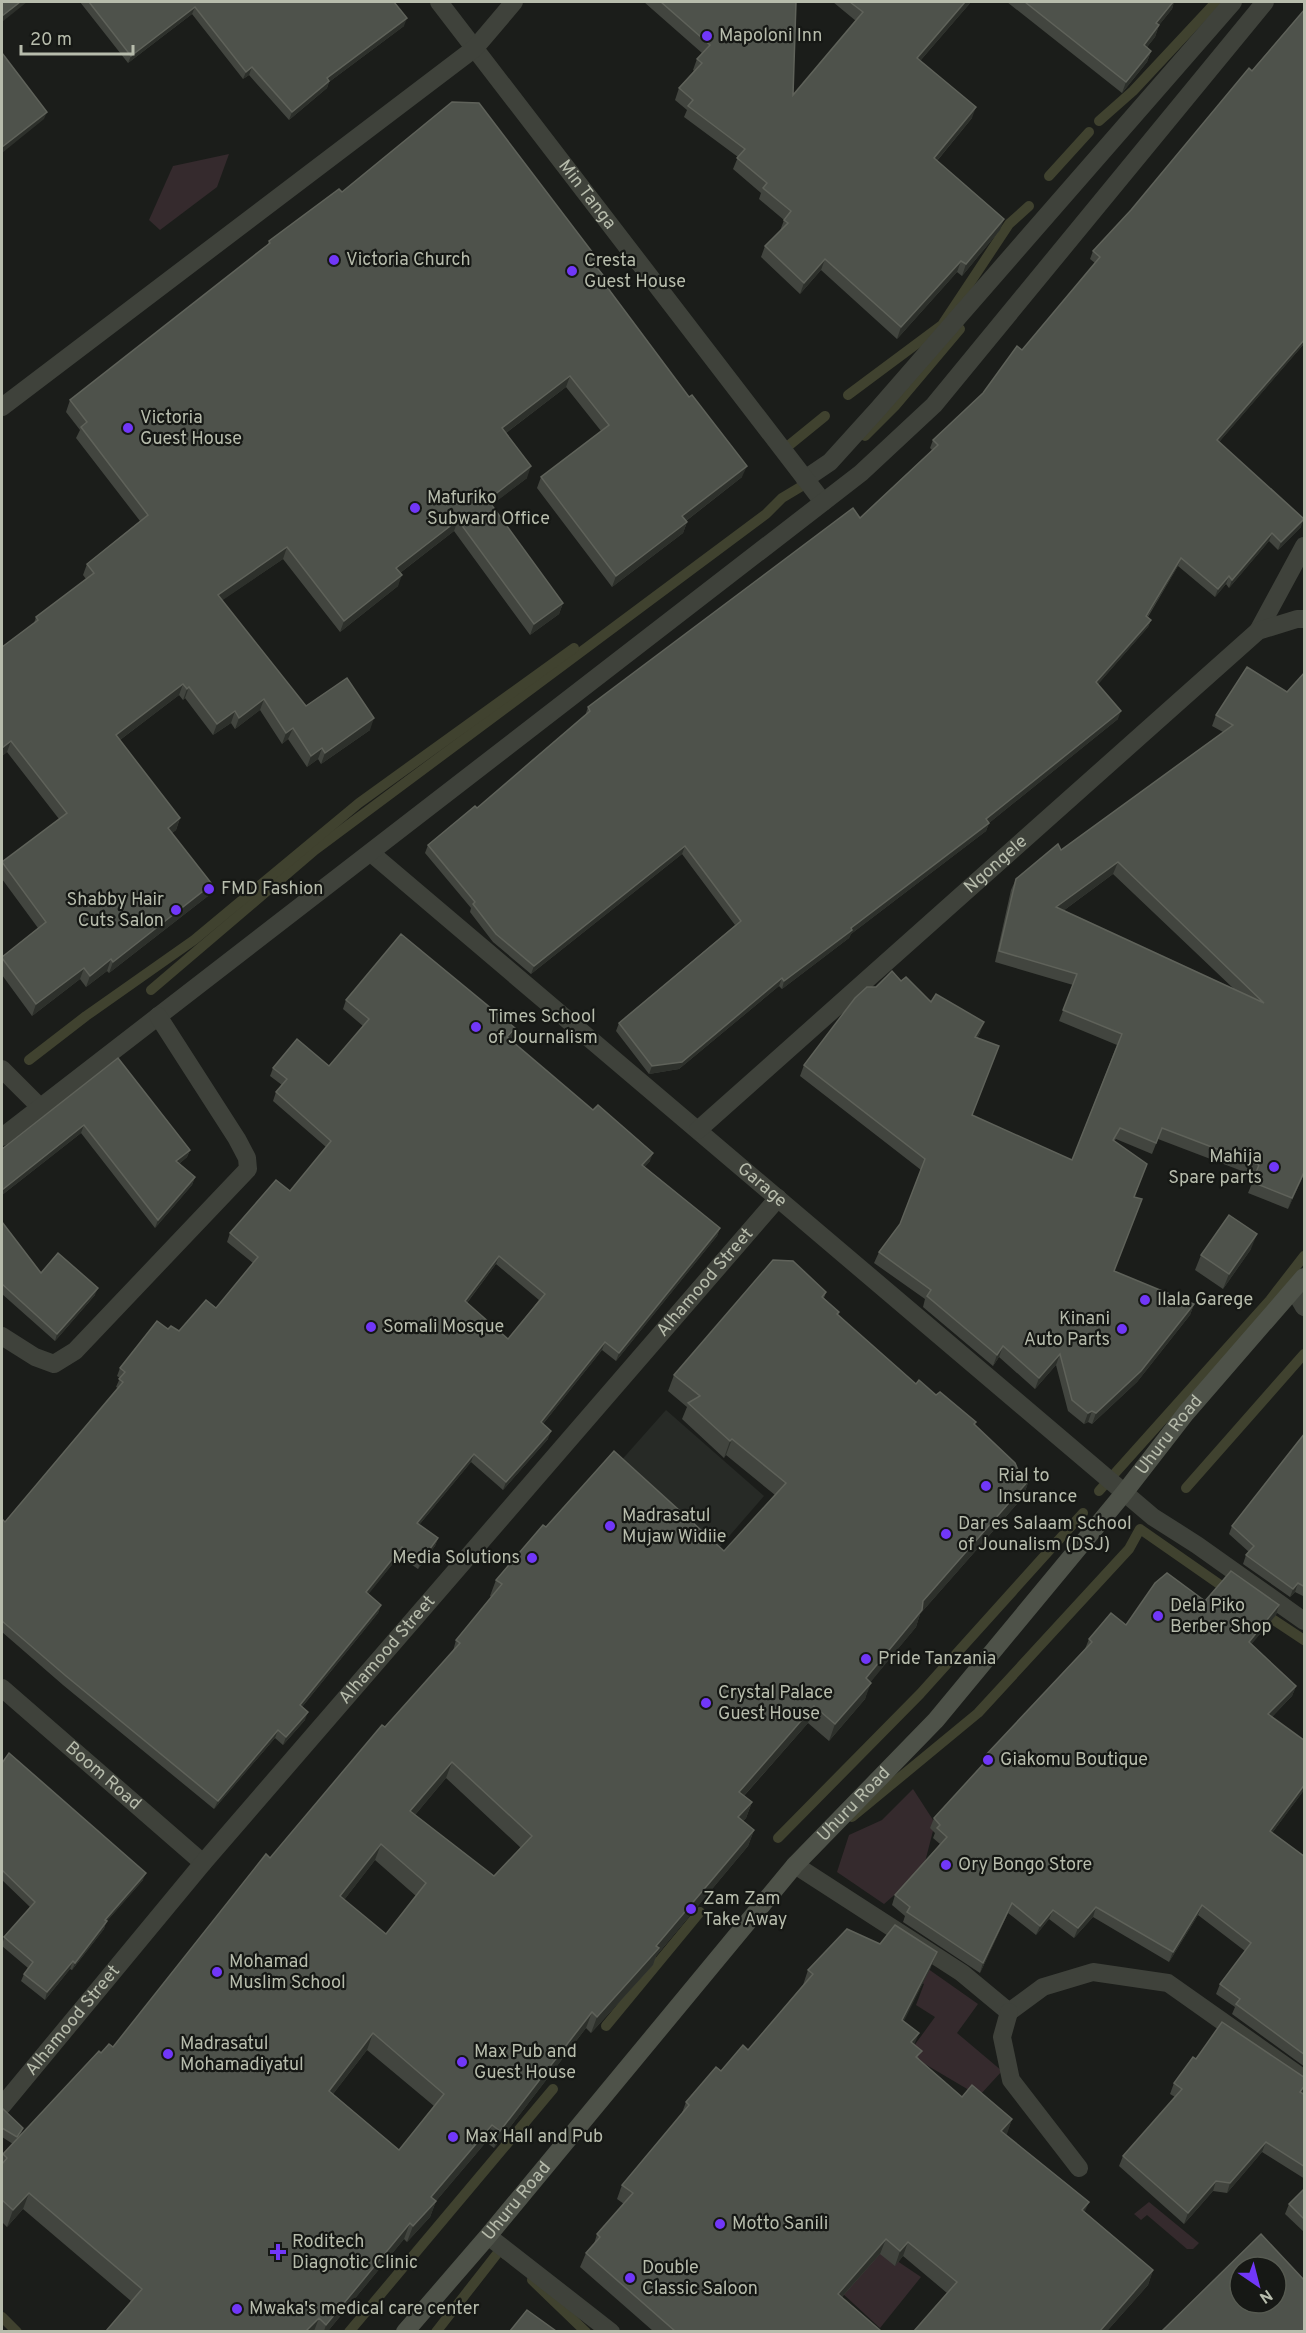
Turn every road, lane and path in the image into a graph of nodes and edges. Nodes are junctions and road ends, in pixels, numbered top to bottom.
1 (440, 2) edge
2 (514, 2) edge
3 (1233, 2) edge
4 (1265, 2) edge
5 (475, 48) junction
6 (2, 407) edge
7 (805, 479) junction
8 (823, 502) junction
9 (1305, 546) edge
10 (1305, 619) edge
11 (1258, 631) junction
12 (371, 853) junction
13 (158, 1016) junction
14 (2, 1069) edge
15 (40, 1107) junction
16 (698, 1130) junction
17 (2, 1137) edge
18 (778, 1198) junction
19 (1299, 1284) edge
20 (1305, 1307) edge
21 (2, 1336) edge
22 (1124, 1493) junction
23 (1305, 1621) edge
24 (2, 1688) edge
25 (203, 1863) junction
26 (795, 1865) junction
27 (1009, 2012) junction
28 (1305, 2079) edge
29 (2, 2106) edge
30 (1079, 2168) dead end
31 (488, 2236) junction
32 (405, 2331) edge
33 (611, 2331) edge

1 - 5 street, Min Tanga
2 - 5 street
3 - 7 street
4 - 8 street
5 - 6 street
5 - 7 street, Min Tanga
7 - 8 street, Min Tanga
8 - 12 street
9 - 11 street
10 - 11 street, Ngongele
11 - 16 street, Ngongele
12 - 13 street
12 - 16 street, Garage
13 - 15 street
13 - 21 street
14 - 15 street
15 - 17 street
16 - 18 street, Garage
18 - 22 street, Garage
18 - 25 street, Alhamood Street
19 - 20 street
19 - 22 main road, Uhuru Road
22 - 23 street, Garage
22 - 26 main road, Uhuru Road
24 - 25 street, Boom Road
25 - 29 street, Alhamood Street
26 - 27 street
26 - 31 main road, Uhuru Road
27 - 28 street
27 - 30 street
31 - 32 main road, Uhuru Road
31 - 33 street

